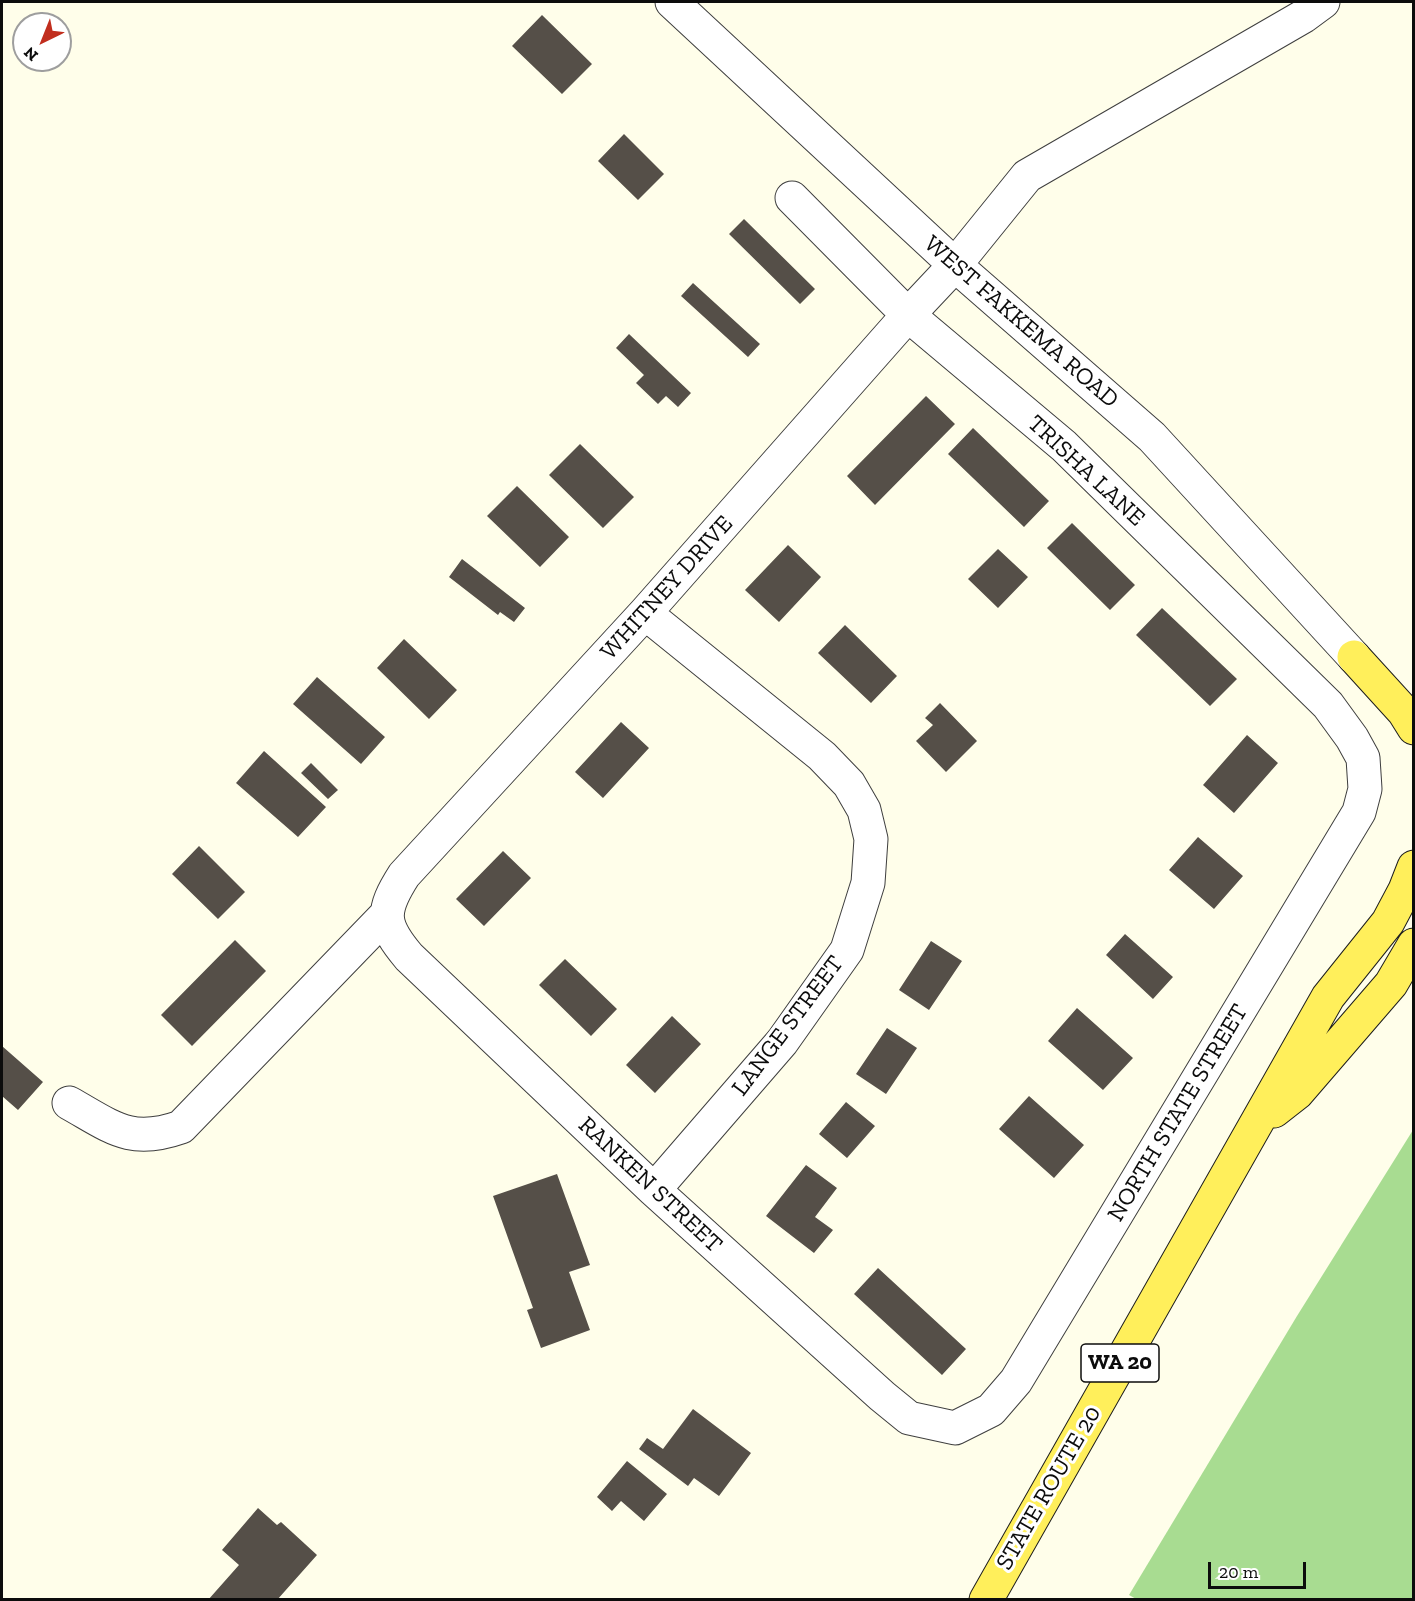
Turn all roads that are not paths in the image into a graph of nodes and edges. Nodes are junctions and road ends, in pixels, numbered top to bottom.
1 (672, 2) edge
2 (1323, 2) edge
3 (792, 198) dead end
4 (954, 265) junction
5 (908, 315) junction
6 (645, 613) junction
7 (1354, 657) junction
8 (1413, 699) edge
9 (1413, 728) edge
10 (1363, 758) joint
11 (1413, 867) edge
12 (387, 914) junction
13 (1413, 945) edge
14 (69, 1103) dead end
15 (1254, 1126) junction
16 (654, 1190) junction
17 (940, 1426) joint
18 (986, 1599) edge

1 - 4 street, WEST FAKKEMA ROAD
2 - 4 street, WHITNEY DRIVE
3 - 5 street, TRISHA LANE
4 - 5 street, WHITNEY DRIVE
4 - 7 street, WEST FAKKEMA ROAD
5 - 6 street, WHITNEY DRIVE
5 - 10 street, TRISHA LANE
6 - 12 street, WHITNEY DRIVE
6 - 16 street, LANGE STREET
7 - 8 main road
7 - 9 main road
10 - 17 street, NORTH STATE STREET
11 - 15 main road, STATE ROUTE 20 / WA 20
12 - 14 street
12 - 16 street, RANKEN STREET
13 - 15 main road, STATE ROUTE 20 / WA 20
15 - 18 main road, STATE ROUTE 20 / WA 20
16 - 17 street, RANKEN STREET

